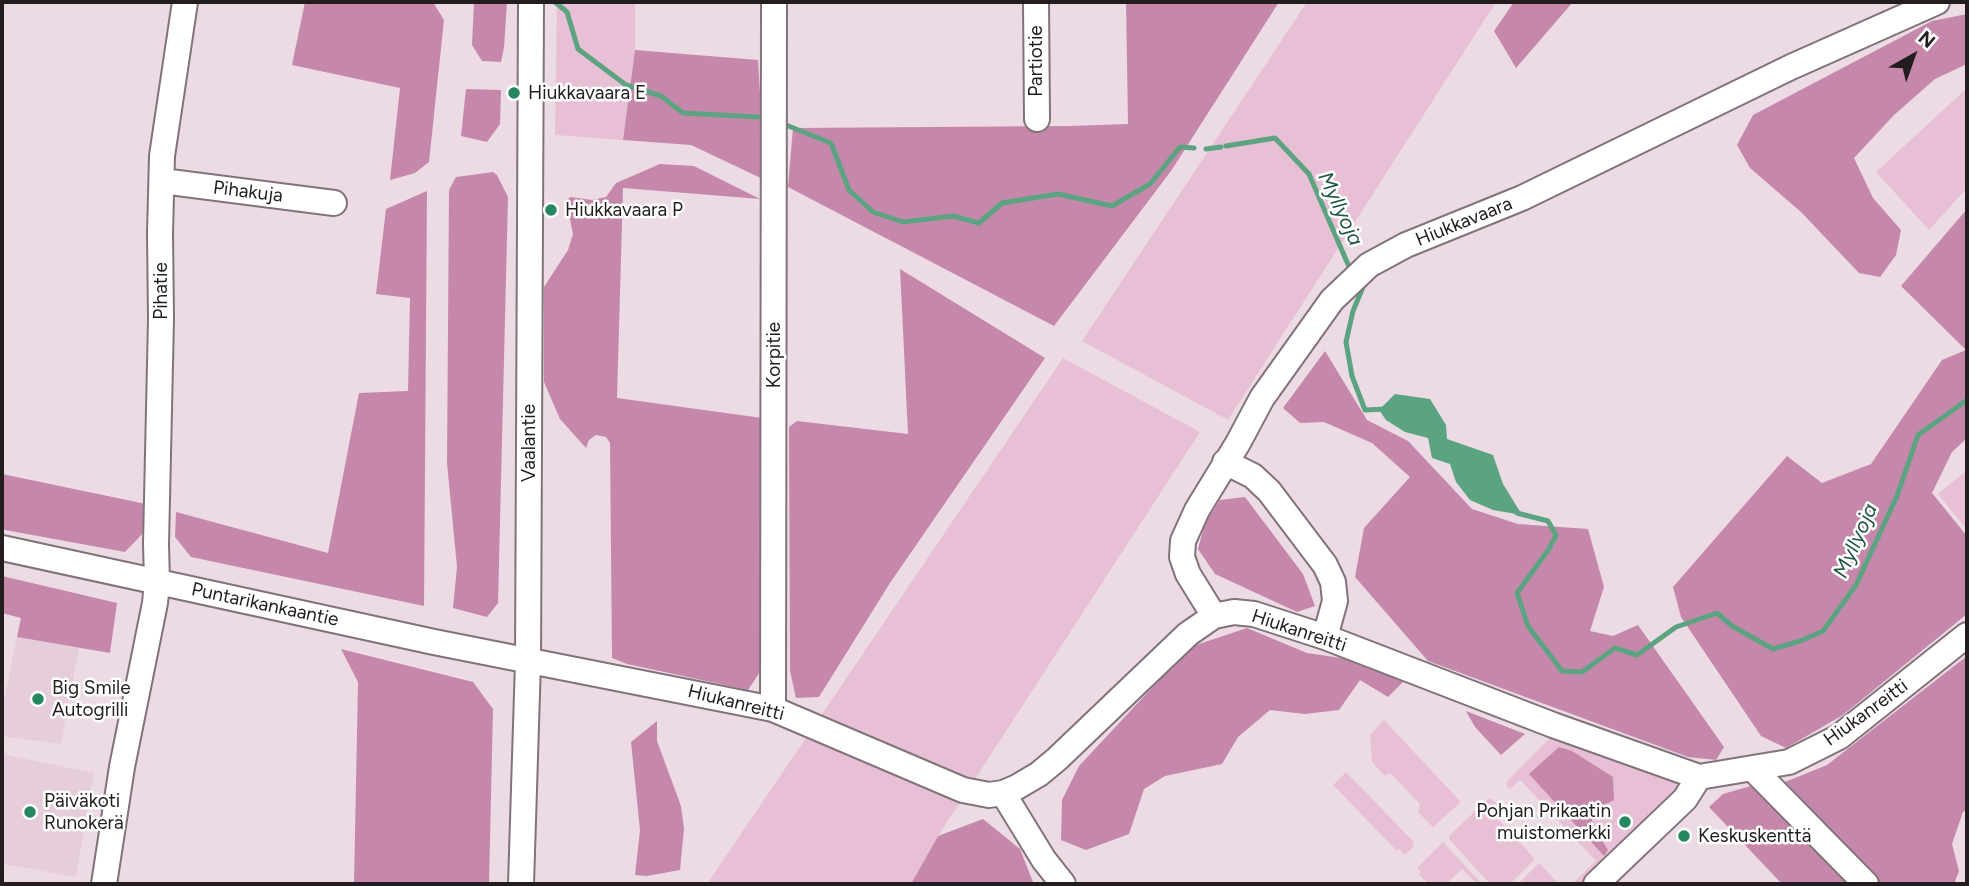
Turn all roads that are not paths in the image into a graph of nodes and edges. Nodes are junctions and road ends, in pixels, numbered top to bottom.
1 (185, 2) edge
2 (531, 2) edge
3 (774, 2) edge
4 (1036, 2) edge
5 (1937, 2) edge
6 (1037, 119) dead end
7 (162, 181) junction
8 (334, 203) dead end
9 (1225, 462) junction
10 (2, 548) edge
11 (157, 582) junction
12 (1214, 616) junction
13 (1967, 635) edge
14 (1325, 637) junction
15 (528, 662) junction
16 (773, 709) junction
17 (1753, 769) junction
18 (1699, 777) junction
19 (1003, 793) junction
20 (104, 884) edge
21 (521, 884) edge
22 (1063, 884) edge
23 (1596, 884) edge
24 (1866, 884) edge

1 - 7 street, Pihatie
2 - 15 street, Vaalantie
3 - 16 street, Korpitie
4 - 6 street, Partiotie
5 - 9 street, Hiukkavaara
7 - 8 street, Pihakuja
7 - 11 street, Pihatie
9 - 12 street, Hiukkavaara
9 - 14 street
10 - 11 street, Puntarikankaantie
11 - 15 street, Puntarikankaantie
11 - 20 street, Pihatie
12 - 14 street, Hiukanreitti
12 - 19 street
13 - 17 street, Hiukanreitti
14 - 18 street, Hiukanreitti
15 - 16 street, Hiukanreitti
15 - 21 street, Vaalantie
16 - 19 street, Hiukanreitti
17 - 18 street, Hiukanreitti
17 - 24 street
18 - 23 street
19 - 22 street

